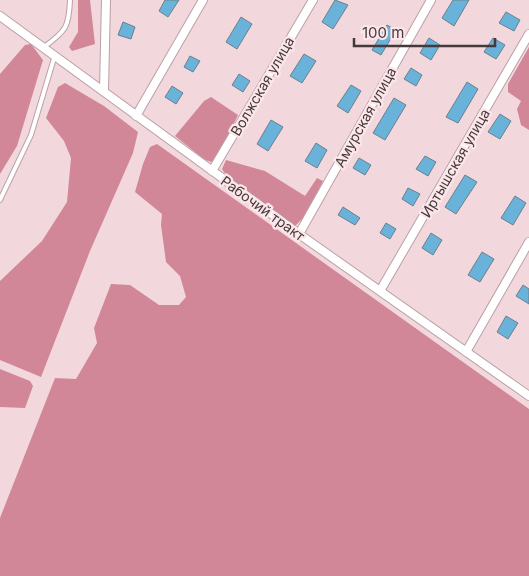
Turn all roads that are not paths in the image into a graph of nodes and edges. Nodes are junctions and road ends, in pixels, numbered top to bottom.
1 (70, 0) edge
2 (106, 0) edge
3 (203, 0) edge
4 (313, 0) edge
5 (431, 0) edge
6 (0, 16) edge
7 (529, 34) edge
8 (44, 47) junction
9 (55, 55) junction
10 (104, 90) junction
11 (136, 116) junction
12 (212, 171) junction
13 (0, 200) edge
14 (299, 234) junction
15 (529, 242) edge
16 (380, 291) junction
17 (466, 352) junction
18 (529, 396) edge

1 - 8 lane
2 - 10 street
3 - 11 street
4 - 12 street, Волжская улица
5 - 14 street, Амурская улица
6 - 8 street, Рабочий тракт
7 - 16 street, Иртышская улица
8 - 9 street, Рабочий тракт
9 - 10 street, Рабочий тракт
9 - 13 lane
10 - 11 street, Рабочий тракт
11 - 12 street, Рабочий тракт
12 - 14 street, Рабочий тракт
14 - 16 street, Рабочий тракт
15 - 17 street
16 - 17 street, Рабочий тракт
17 - 18 street, Рабочий тракт

